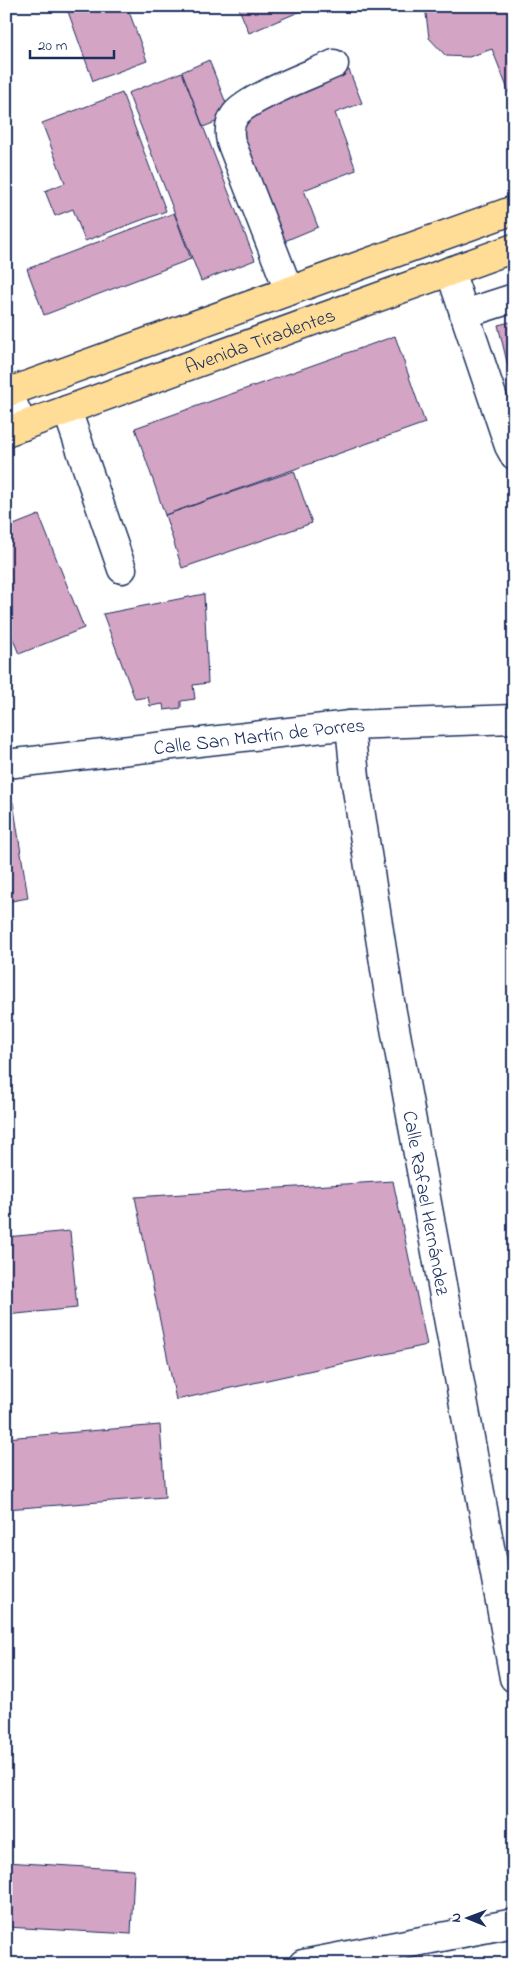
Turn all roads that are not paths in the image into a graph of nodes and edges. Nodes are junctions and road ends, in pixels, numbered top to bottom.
1 (334, 64) dead end
2 (514, 210) edge
3 (514, 248) edge
4 (450, 271) junction
5 (289, 290) junction
6 (514, 298) edge
7 (464, 314) junction
8 (7, 391) edge
9 (67, 410) junction
10 (15, 429) edge
11 (514, 455) edge
12 (122, 569) dead end
13 (514, 719) edge
14 (350, 725) junction
15 (6, 764) edge
16 (514, 1678) edge
17 (514, 1923) edge
18 (303, 1964) edge

1 - 5 street
2 - 5 main road, Avenida Tiradentes
3 - 4 main road, Avenida Tiradentes
4 - 7 street
4 - 9 main road, Avenida Tiradentes
5 - 8 main road, Avenida Tiradentes
6 - 7 street
7 - 11 street
8 - 10 street
9 - 10 main road, Avenida Tiradentes
9 - 12 street
13 - 14 street, Calle San Martín de Porres
14 - 15 street, Calle San Martín de Porres
14 - 16 street, Calle Rafael Hernández
17 - 18 street

